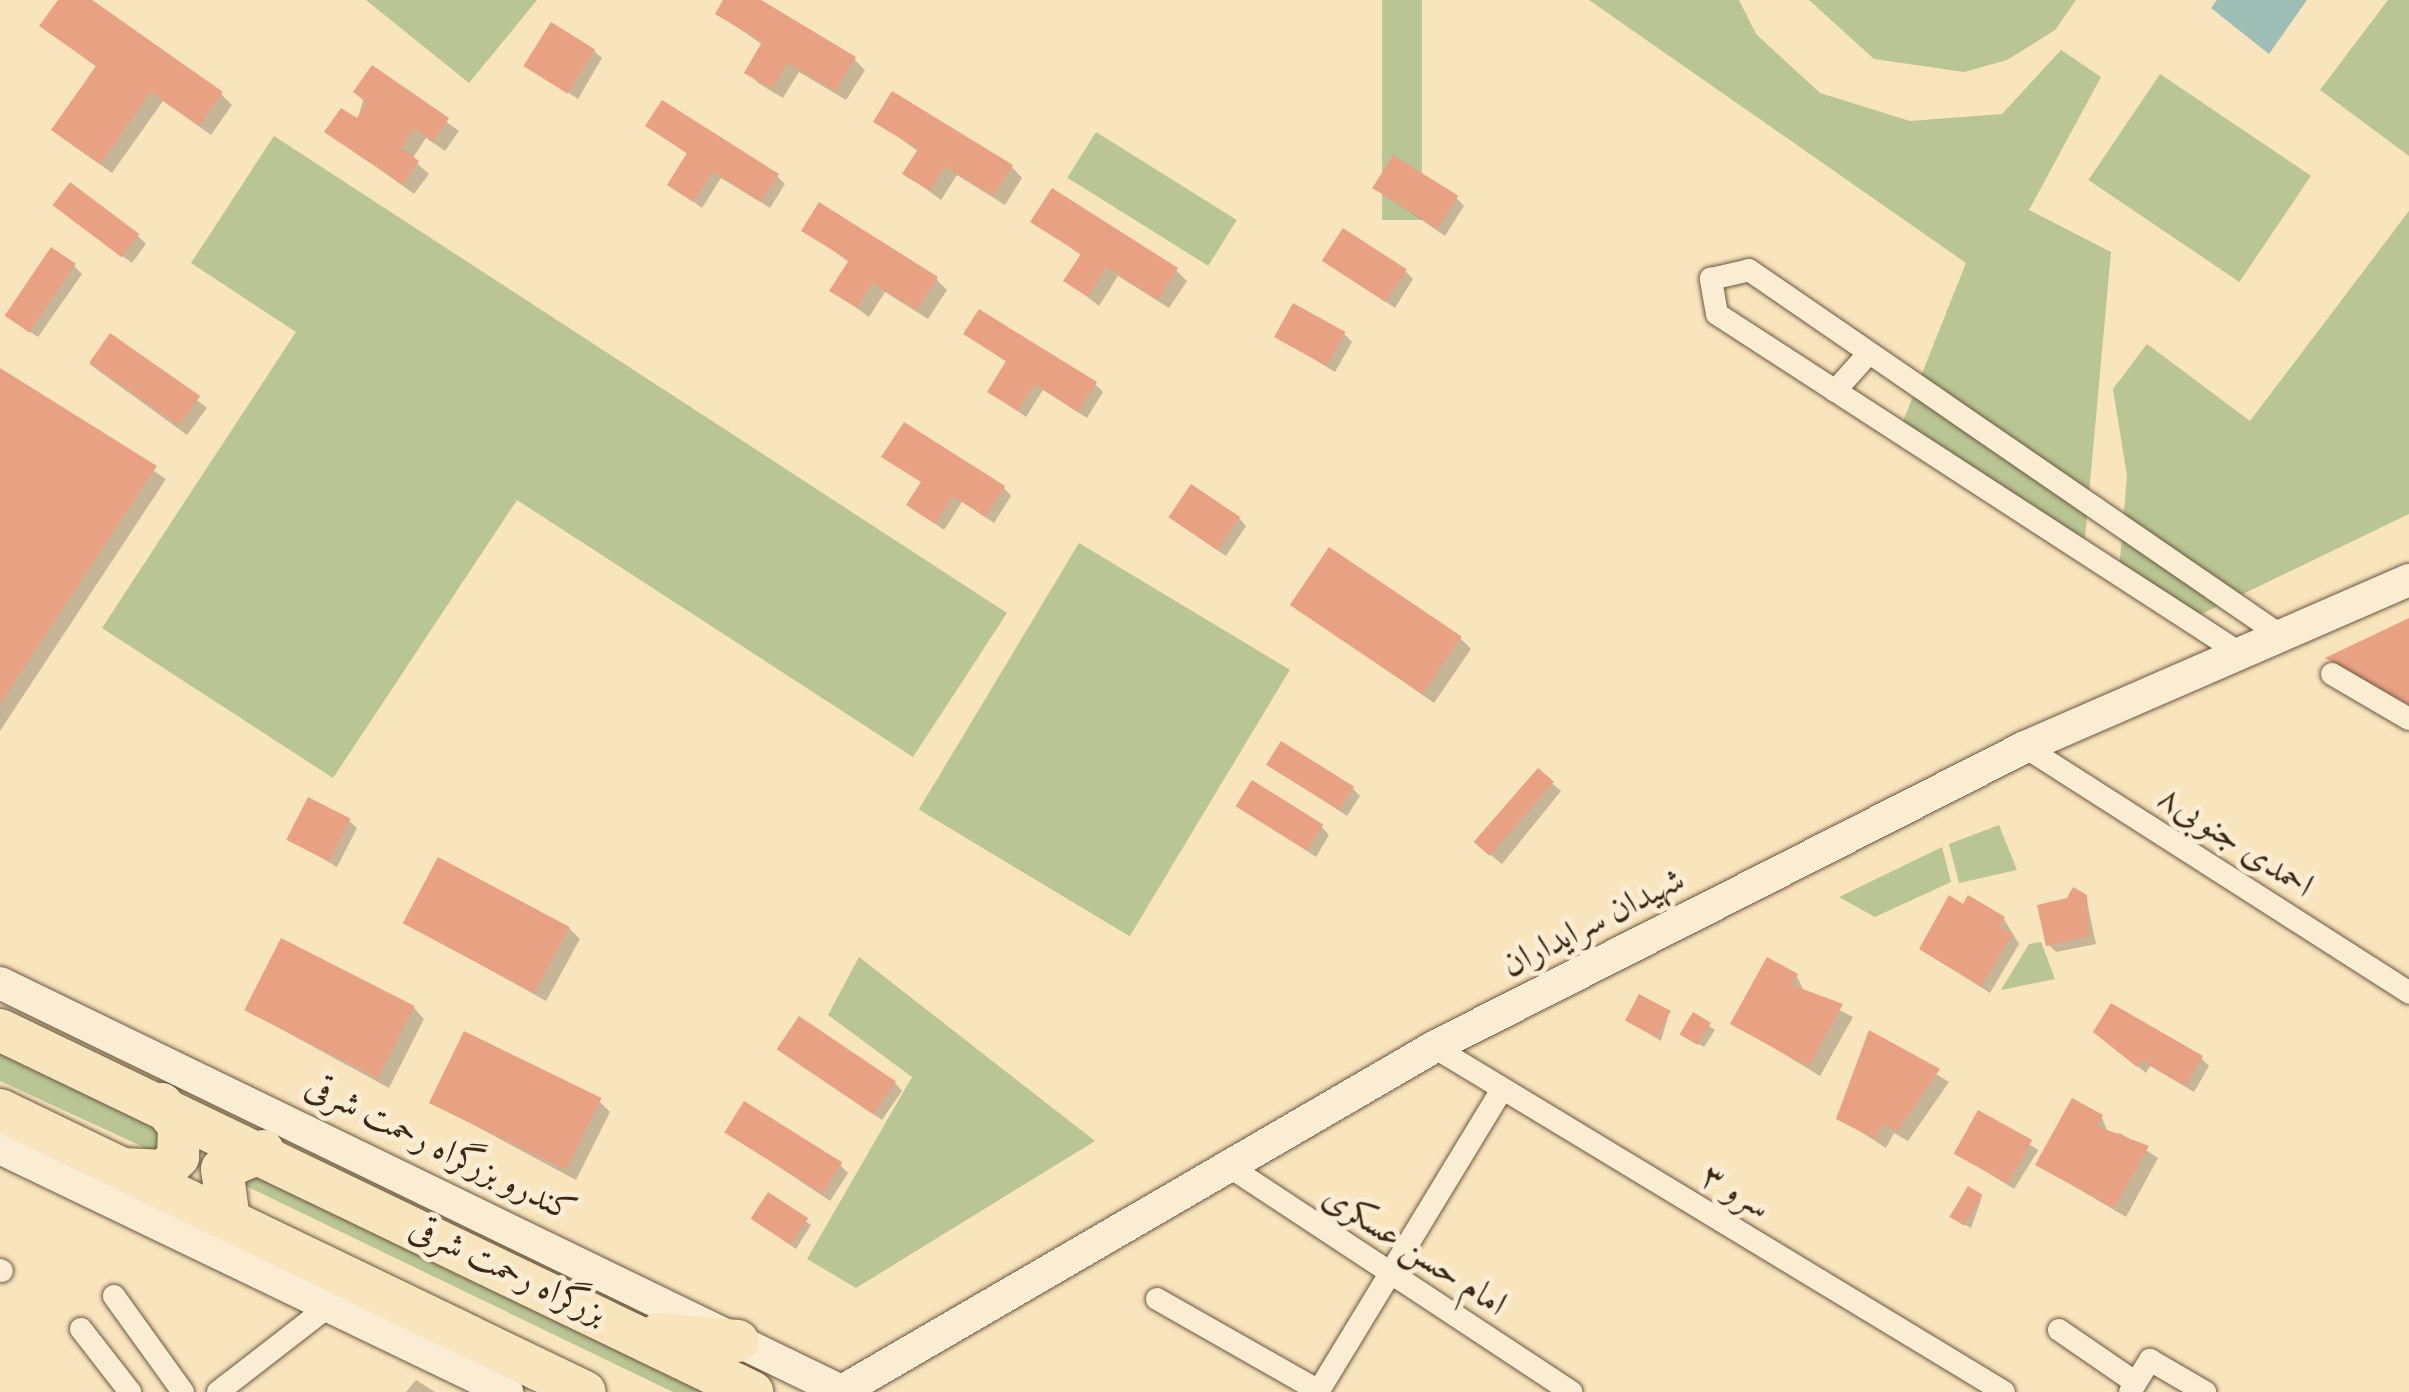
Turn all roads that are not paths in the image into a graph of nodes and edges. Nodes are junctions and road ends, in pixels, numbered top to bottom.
1 (1869, 353) junction
2 (1835, 392) junction
3 (2154, 549) junction
4 (2409, 580) edge
5 (2127, 584) junction
6 (2280, 636) junction
7 (2238, 652) junction
8 (2332, 674) dead end
9 (2409, 720) edge
10 (2025, 747) junction
11 (0, 983) edge
12 (2409, 993) edge
13 (0, 1030) edge
14 (1434, 1047) junction
15 (1501, 1091) junction
16 (162, 1104) junction
17 (0, 1110) edge
18 (0, 1148) edge
19 (263, 1152) junction
20 (1224, 1163) junction
21 (122, 1169) junction
22 (229, 1220) junction
23 (1390, 1280) junction
24 (114, 1296) dead end
25 (1158, 1299) dead end
26 (329, 1306) junction
27 (82, 1330) dead end
28 (2059, 1330) dead end
29 (637, 1332) junction
30 (738, 1341) junction
31 (2133, 1388) edge
32 (1319, 1391) edge
33 (130, 1392) edge
34 (182, 1392) edge
35 (218, 1392) edge
36 (507, 1392) edge
37 (585, 1392) edge
38 (752, 1392) edge
39 (842, 1392) edge
40 (1571, 1392) edge
41 (2004, 1392) edge
42 (2205, 1392) edge

1 - 2 street
1 - 2 street
1 - 3 street
2 - 5 street
3 - 5 street
3 - 6 street
4 - 6 street, شهیدان سرایداران
5 - 7 street
6 - 7 street, شهیدان سرایداران
7 - 10 street, شهیدان سرایداران
8 - 9 street
10 - 12 street, احمدی جنوبی۸
10 - 14 street, شهیدان سرایداران
11 - 30 street, کندرو بزرگراه رحمت شرقی
13 - 16 highway
14 - 15 street, سرو ۳
14 - 20 street, شهیدان سرایداران
15 - 23 street
15 - 41 street, سرو ۳
16 - 19 highway, بزرگراه رحمت شرقی
16 - 21 highway
17 - 21 highway
18 - 26 street
19 - 22 highway
19 - 29 highway, بزرگراه رحمت شرقی
20 - 23 street, امام حسن عسکری
20 - 39 street, شهیدان سرایداران
21 - 22 highway
22 - 37 highway
23 - 32 street
23 - 40 street, امام حسن عسکری
24 - 34 street
25 - 32 street
26 - 35 street
26 - 36 street
27 - 33 street
28 - 31 street
29 - 30 highway
29 - 38 highway, بزرگراه رحمت شرقی
30 - 39 street, کندرو بزرگراه رحمت شرقی
31 - 42 street

